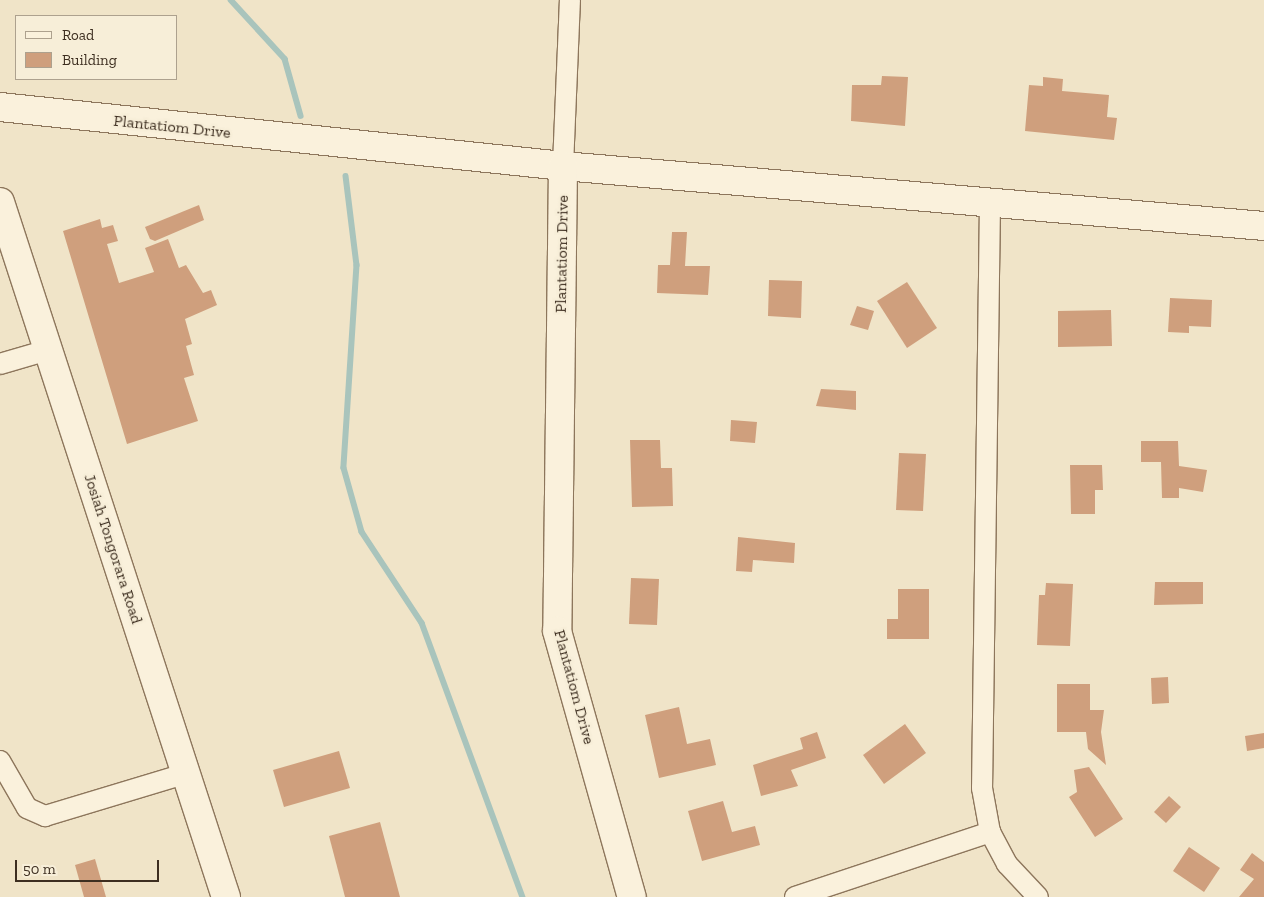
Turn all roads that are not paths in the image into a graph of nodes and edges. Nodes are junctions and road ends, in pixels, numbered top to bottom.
1 (570, 0) edge
2 (0, 107) edge
3 (563, 166) junction
4 (0, 202) edge
5 (990, 203) junction
6 (1264, 226) edge
7 (48, 350) junction
8 (0, 364) edge
9 (0, 761) edge
10 (187, 773) junction
11 (990, 832) junction
12 (226, 897) edge
13 (632, 897) edge
14 (795, 897) edge
15 (1038, 897) edge

1 - 3 street
2 - 3 street, Plantatiom Drive
3 - 5 street
3 - 13 street, Plantatiom Drive
4 - 7 street, Josiah Tongorara Road
5 - 6 street
5 - 11 street
7 - 8 street
7 - 10 street, Josiah Tongorara Road
9 - 10 street
10 - 12 street, Josiah Tongorara Road
11 - 14 street
11 - 15 street

